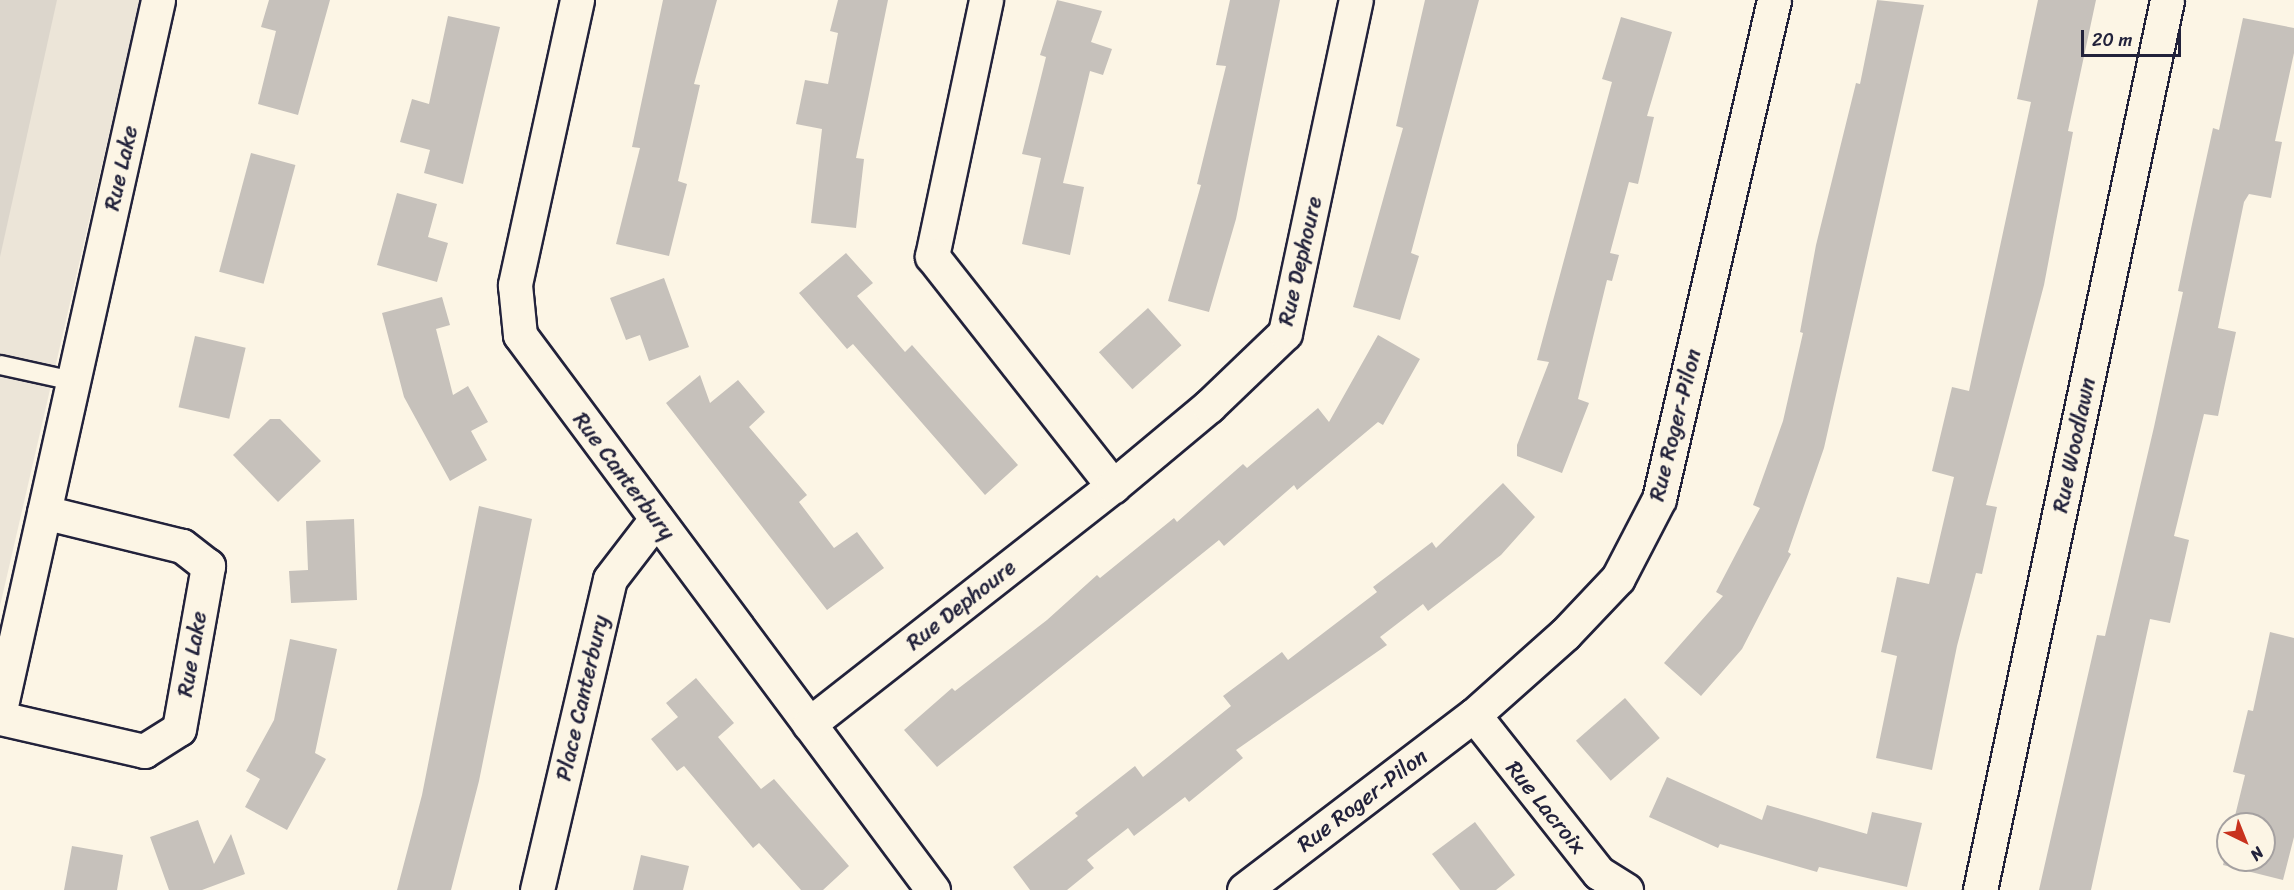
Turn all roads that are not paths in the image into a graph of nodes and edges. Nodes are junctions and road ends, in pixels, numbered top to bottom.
1 (158, 0) edge
2 (578, 0) edge
3 (986, 0) edge
4 (1356, 0) edge
5 (1774, 0) edge
6 (2167, 0) edge
7 (0, 364) edge
8 (73, 381) junction
9 (1113, 486) junction
10 (44, 512) junction
11 (656, 519) junction
12 (0, 710) edge
13 (1474, 715) junction
14 (0, 718) edge
15 (809, 724) junction
16 (537, 890) edge
17 (933, 890) edge
18 (1244, 890) edge
19 (1626, 890) edge
20 (1980, 890) edge

1 - 8 street, Rue Lake
2 - 11 street, Rue Canterbury
3 - 9 street
4 - 9 street, Rue Dephoure
5 - 13 street, Rue Roger-Pilon
6 - 20 street, Rue Woodlawn
7 - 8 lane
8 - 10 street, Rue Lake
9 - 15 street, Rue Dephoure
10 - 12 street, Rue Lake
10 - 14 street, Rue Lake
11 - 15 street, Rue Canterbury
11 - 16 street, Place Canterbury
13 - 18 street, Rue Roger-Pilon
13 - 19 street, Rue Lacroix
15 - 17 street, Rue Canterbury

